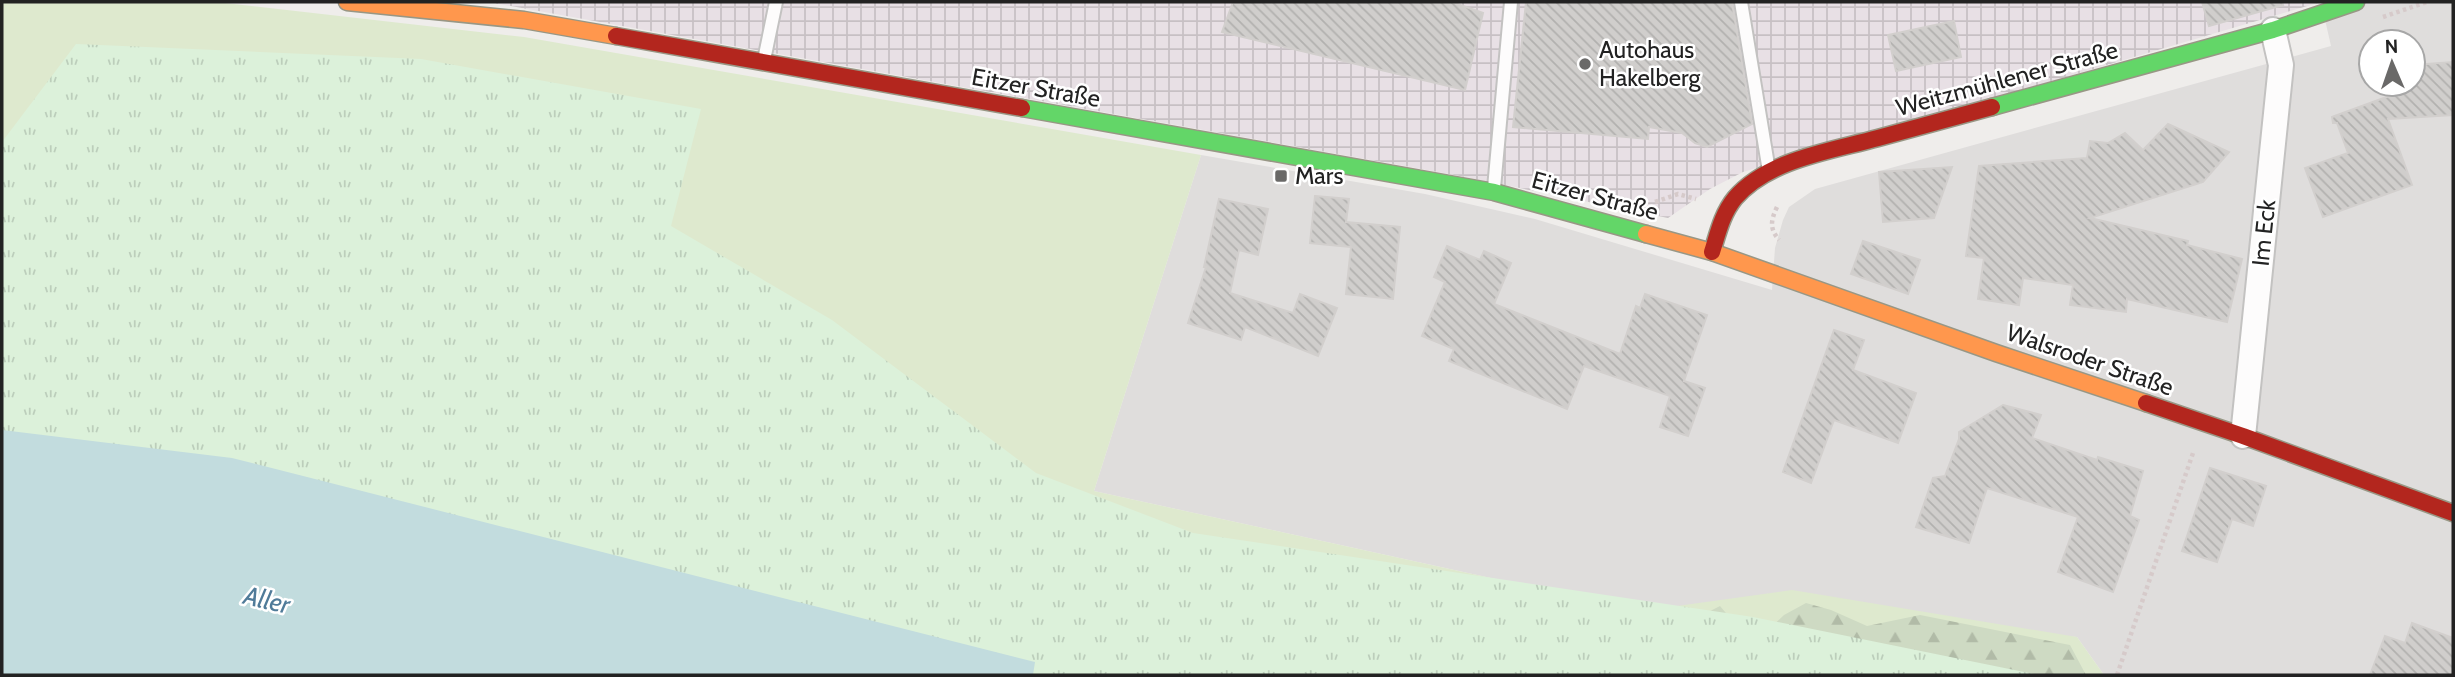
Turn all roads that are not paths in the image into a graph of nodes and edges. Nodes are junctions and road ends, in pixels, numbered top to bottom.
1 (347, 2) edge
2 (776, 2) edge
3 (1511, 2) edge
4 (1741, 2) edge
5 (2356, 2) edge
6 (2273, 30) junction
7 (764, 64) junction
8 (1769, 171) junction
9 (1494, 192) junction
10 (1712, 252) junction
11 (2243, 436) junction
12 (2453, 513) edge

1 - 7 main road, Eitzer Straße
2 - 7 lane
3 - 9 lane
4 - 8 lane
5 - 6 main road, Weitzmühlener Straße
6 - 8 main road, Weitzmühlener Straße
6 - 11 street, Im Eck
7 - 9 main road, Eitzer Straße
8 - 10 main road, Weitzmühlener Straße
9 - 10 main road, Eitzer Straße
10 - 11 main road, Walsroder Straße
11 - 12 main road, Walsroder Straße

